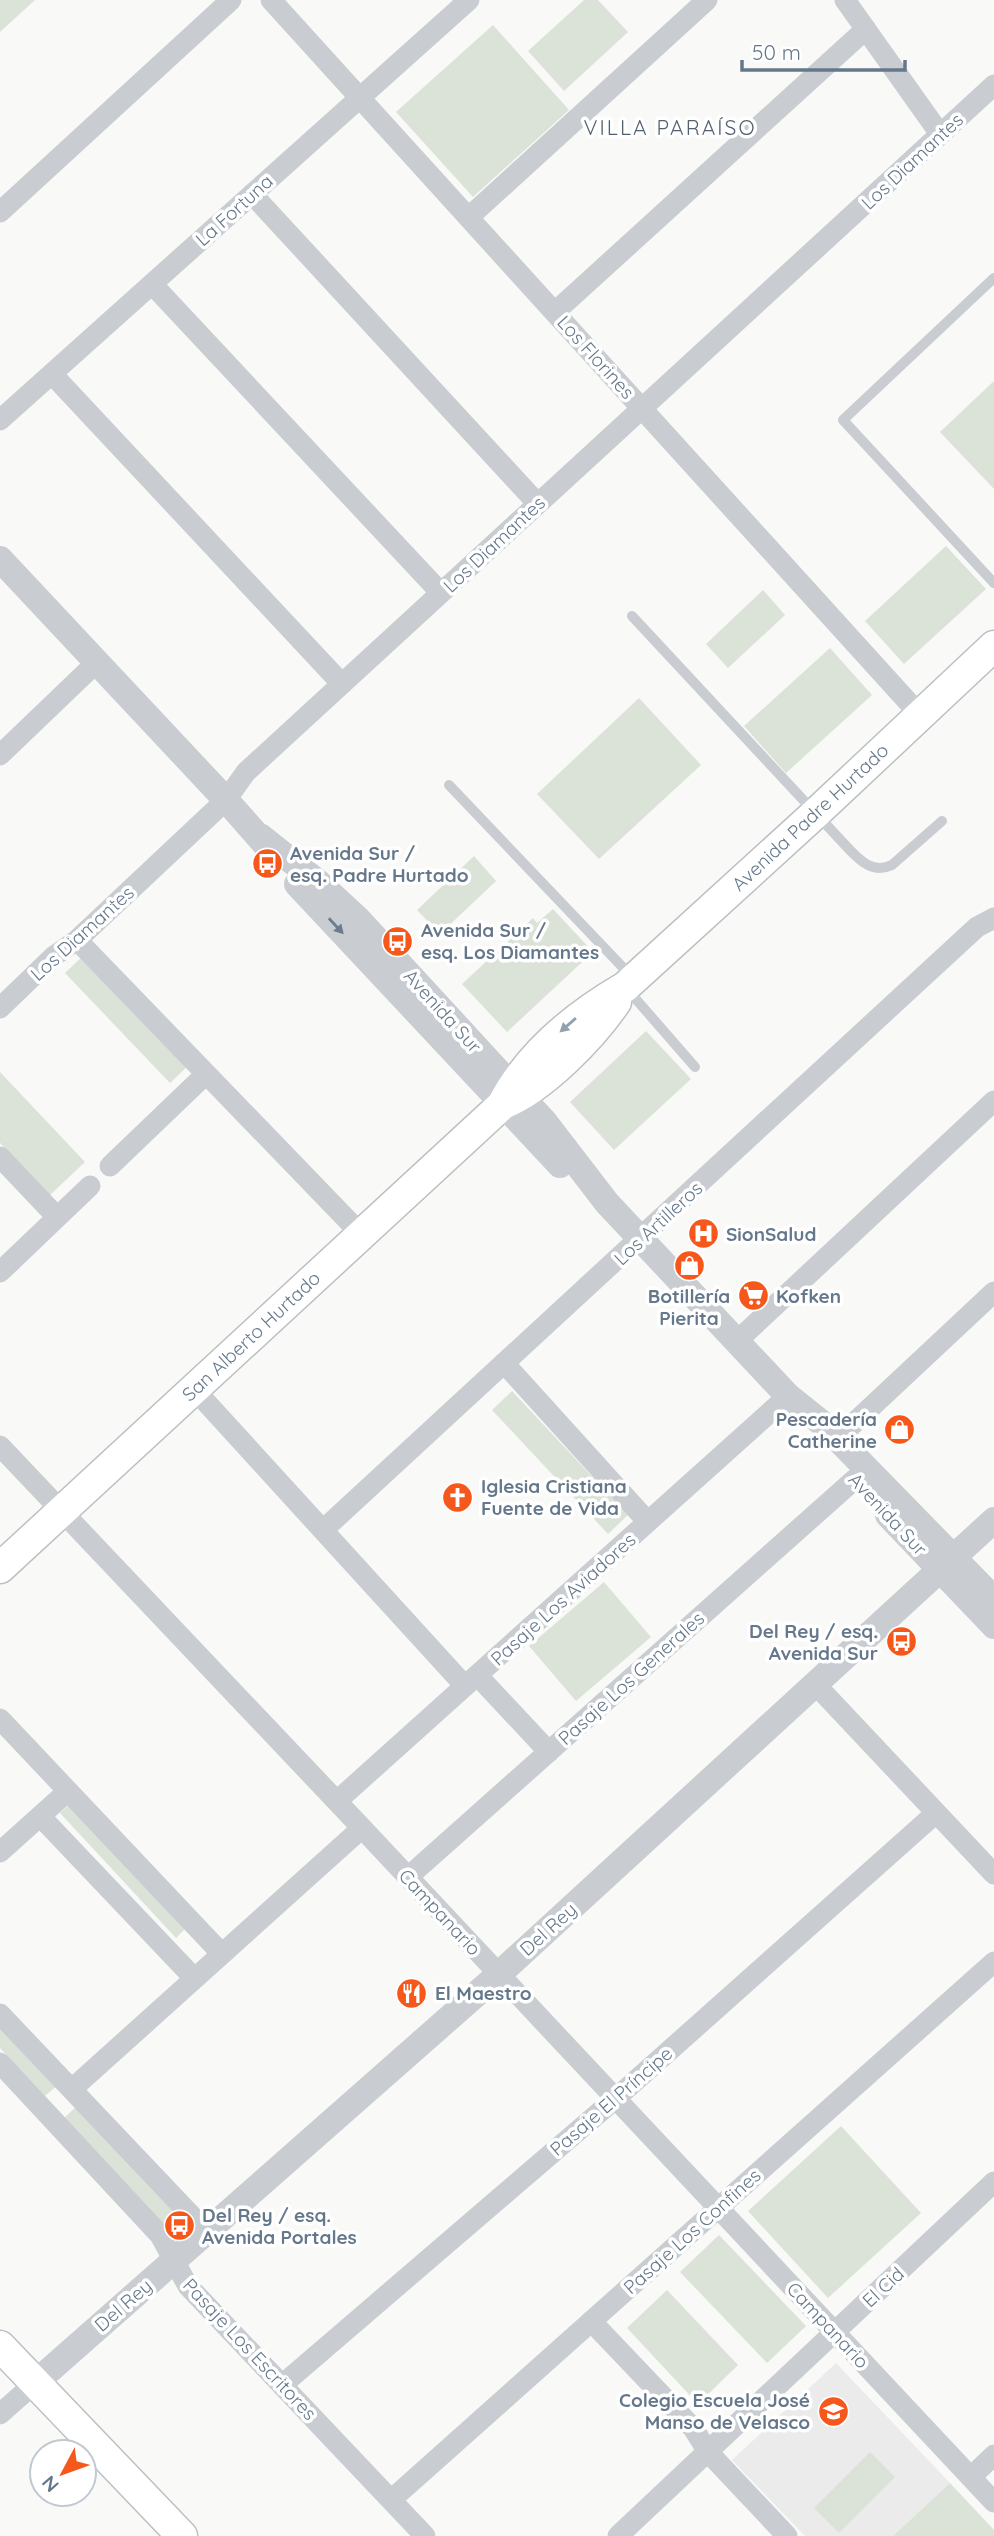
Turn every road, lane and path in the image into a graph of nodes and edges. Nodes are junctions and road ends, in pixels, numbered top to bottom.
1 (231, 0) edge
2 (271, 0) edge
3 (469, 0) edge
4 (707, 0) edge
5 (845, 0) edge
6 (866, 29) junction
7 (994, 85) edge
8 (361, 97) junction
9 (940, 134) junction
10 (252, 194) junction
11 (0, 212) edge
12 (469, 217) junction
13 (994, 278) edge
14 (152, 284) junction
15 (555, 312) junction
16 (52, 374) junction
17 (642, 408) junction
18 (0, 420) edge
19 (538, 504) junction
20 (0, 559) edge
21 (994, 583) edge
22 (441, 593) junction
23 (632, 616) dead end
24 (994, 646) edge
25 (97, 662) junction
26 (342, 684) junction
27 (920, 715) junction
28 (0, 755) edge
29 (449, 785) dead end
30 (226, 800) junction
31 (816, 813) junction
32 (942, 821) dead end
33 (994, 918) edge
34 (77, 940) junction
35 (629, 983) junction
36 (0, 1008) edge
37 (695, 1067) dead end
38 (206, 1074) junction
39 (511, 1096) junction
40 (994, 1101) edge
41 (0, 1157) edge
42 (110, 1166) dead end
43 (90, 1186) dead end
44 (57, 1217) junction
45 (361, 1234) junction
46 (641, 1238) junction
47 (0, 1272) edge
48 (994, 1292) edge
49 (737, 1341) junction
50 (504, 1363) junction
51 (194, 1389) junction
52 (788, 1396) junction
53 (838, 1438) junction
54 (0, 1446) edge
55 (855, 1479) junction
56 (62, 1511) junction
57 (994, 1520) edge
58 (648, 1522) junction
59 (323, 1530) junction
60 (948, 1564) junction
61 (0, 1568) edge
62 (994, 1599) edge
63 (994, 1626) edge
64 (471, 1681) junction
65 (816, 1685) junction
66 (0, 1719) edge
67 (549, 1752) junction
68 (68, 1791) junction
69 (337, 1801) junction
70 (936, 1812) junction
71 (40, 1816) junction
72 (362, 1828) junction
73 (0, 1852) edge
74 (994, 1874) edge
75 (408, 1877) junction
76 (222, 1954) junction
77 (994, 1962) edge
78 (498, 1975) junction
79 (194, 1978) junction
80 (0, 2014) edge
81 (0, 2063) edge
82 (72, 2089) junction
83 (615, 2099) junction
84 (994, 2182) edge
85 (718, 2208) junction
86 (207, 2232) junction
87 (174, 2261) junction
88 (591, 2321) junction
89 (835, 2332) junction
90 (0, 2346) edge
91 (35, 2383) junction
92 (282, 2385) junction
93 (0, 2414) edge
94 (708, 2452) junction
95 (994, 2455) edge
96 (971, 2477) junction
97 (391, 2500) junction
98 (994, 2502) edge
99 (182, 2536) edge
100 (425, 2536) edge
101 (618, 2536) edge
102 (787, 2536) edge

1 - 11 street
2 - 8 street, Los Florines
3 - 8 street, La Fortuna
4 - 12 street
5 - 6 street
6 - 9 street
6 - 15 street
7 - 9 street, Los Diamantes
8 - 10 street, La Fortuna
8 - 12 street, Los Florines
9 - 17 street, Los Diamantes
10 - 14 street, La Fortuna
10 - 19 street
12 - 15 street, Los Florines
13 - 21 lane
14 - 16 street, La Fortuna
14 - 22 street
15 - 17 street, Los Florines
16 - 18 street, La Fortuna
16 - 26 street
17 - 19 street, Los Diamantes
17 - 27 street, Los Florines
19 - 22 street, Los Diamantes
20 - 25 street, Avenida Sur
22 - 26 street, Los Diamantes
23 - 31 lane
24 - 27 main road, Avenida Padre Hurtado
25 - 28 street
25 - 30 street, Avenida Sur
26 - 30 street, Los Diamantes
27 - 31 main road, Avenida Padre Hurtado
29 - 35 lane
30 - 34 street, Los Diamantes
30 - 39 street, Avenida Sur
31 - 32 lane
31 - 35 main road, Avenida Padre Hurtado
33 - 46 street, Los Artilleros
34 - 36 street, Los Diamantes
34 - 38 street
35 - 37 lane
35 - 39 main road, Avenida Padre Hurtado
38 - 42 street
38 - 45 street
39 - 45 main road, San Alberto Hurtado
39 - 46 street, Avenida Sur
40 - 49 street
41 - 44 street
43 - 44 street
44 - 47 street
45 - 51 main road, San Alberto Hurtado
46 - 49 street, Avenida Sur
46 - 50 street, Los Artilleros
48 - 53 street
49 - 52 street, Avenida Sur
50 - 58 street
50 - 59 street, Los Artilleros
51 - 56 main road, San Alberto Hurtado
51 - 59 street
52 - 53 street, Avenida Sur
52 - 55 street, Avenida Sur
52 - 58 street, Pasaje Los Aviadores
53 - 60 street, Avenida Sur
54 - 56 street, Campanario
55 - 60 street, Avenida Sur
55 - 67 street, Pasaje Los Generales
56 - 61 main road, San Alberto Hurtado
56 - 69 street, Campanario
57 - 60 street, Del Rey
58 - 64 street, Pasaje Los Aviadores
59 - 64 street
60 - 62 street, Avenida Sur
60 - 63 street, Avenida Sur
60 - 65 street, Del Rey
64 - 67 street
64 - 69 street, Pasaje Los Aviadores
65 - 70 street
65 - 78 street, Del Rey
66 - 68 street
67 - 75 street, Pasaje Los Generales
68 - 71 street
68 - 76 street
69 - 72 street, Campanario
70 - 74 street
70 - 83 street, Pasaje El Príncipe
71 - 73 street
71 - 79 street
72 - 75 street, Campanario
72 - 76 street
75 - 78 street, Campanario
76 - 79 street
77 - 85 street, Pasaje Los Confines
78 - 83 street, Campanario
78 - 86 street, Del Rey
79 - 82 street
80 - 82 street
81 - 87 street, Pasaje Los Escritores
82 - 86 street
83 - 85 street, Campanario
83 - 92 street, Pasaje El Príncipe
84 - 89 street, El Cid
85 - 88 street, Pasaje Los Confines
85 - 89 street, Campanario
86 - 87 street, Del Rey
87 - 91 street, Del Rey
87 - 92 street, Pasaje Los Escritores
88 - 94 street
88 - 97 street, Pasaje Los Confines
89 - 94 street, El Cid
89 - 96 street, Campanario
90 - 91 main road
91 - 93 street, Del Rey
91 - 99 main road
92 - 97 street, Pasaje Los Escritores
94 - 101 street, El Cid
94 - 102 street
95 - 96 street
96 - 98 street, Campanario
97 - 100 street, Pasaje Los Escritores

